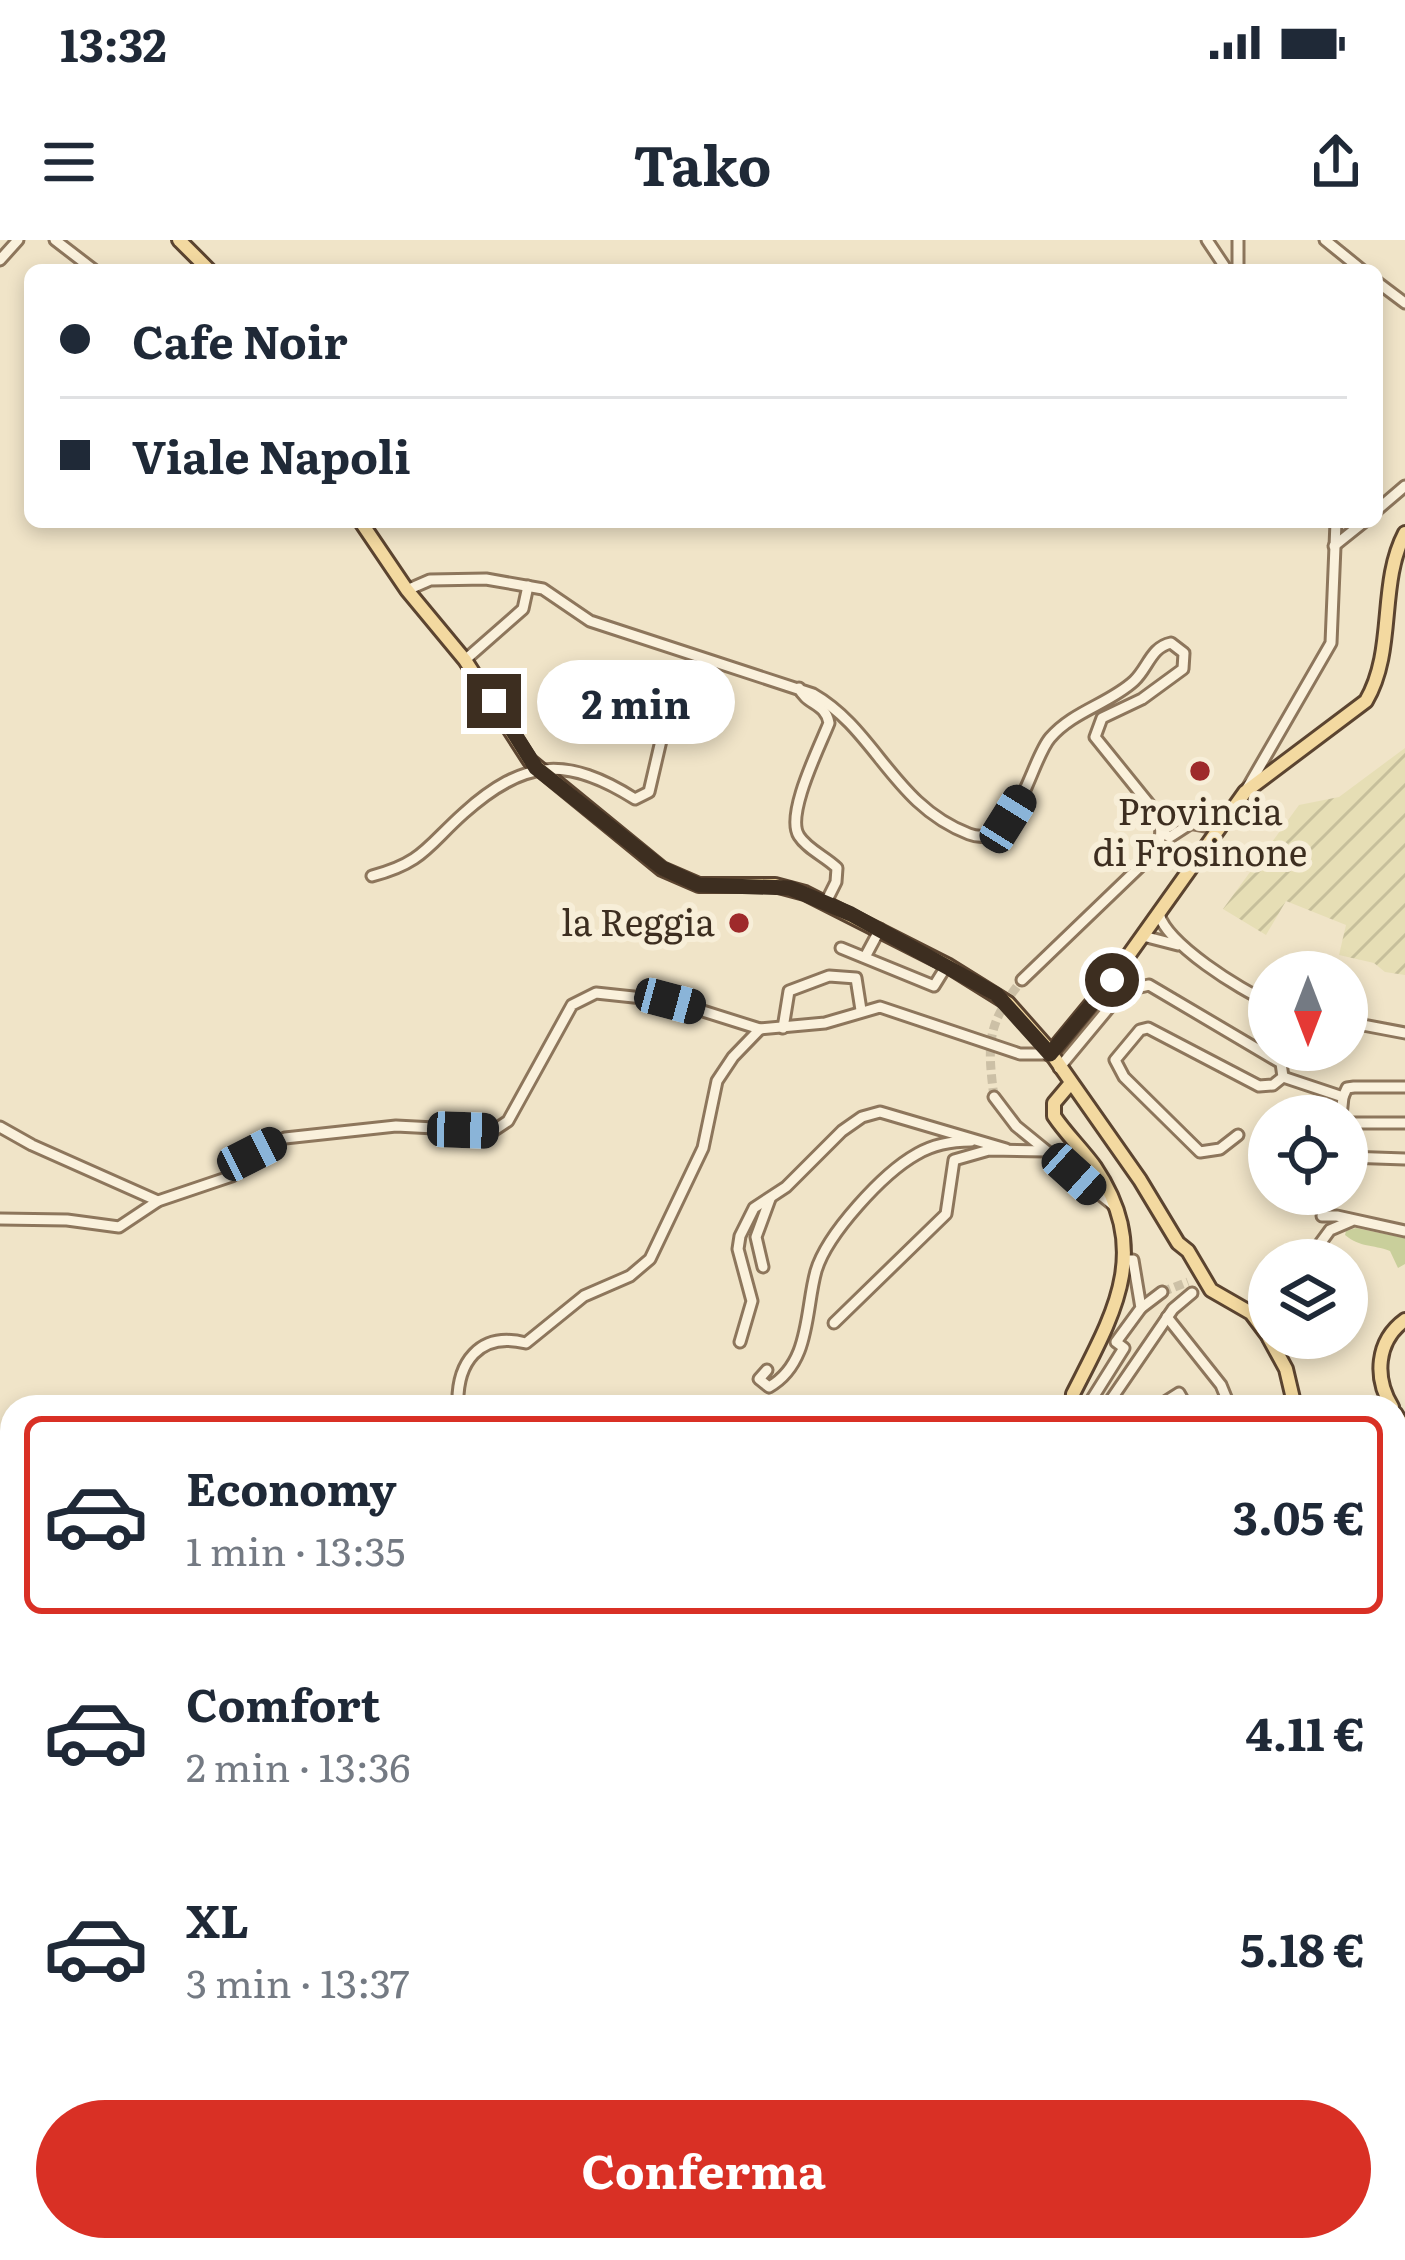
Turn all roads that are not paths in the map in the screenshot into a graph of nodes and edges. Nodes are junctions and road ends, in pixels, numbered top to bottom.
1 (18, 240) edge
2 (55, 240) edge
3 (179, 240) edge
4 (1325, 240) edge
5 (0, 260) edge
6 (86, 264) edge
7 (203, 264) edge
8 (1355, 264) edge
9 (365, 528) edge
10 (1336, 528) edge
11 (1356, 528) edge
12 (1405, 533) edge
13 (1334, 546) junction
14 (528, 586) junction
15 (407, 590) junction
16 (466, 660) junction
17 (799, 688) junction
18 (634, 716) dead end
19 (536, 768) junction
20 (1246, 792) junction
21 (1154, 810) junction
22 (1184, 822) junction
23 (1217, 828) junction
24 (1161, 832) junction
25 (372, 876) dead end
26 (826, 902) junction
27 (1160, 914) junction
28 (880, 929) junction
29 (1143, 936) junction
30 (841, 948) dead end
31 (1189, 949) junction
32 (865, 957) junction
33 (947, 965) junction
34 (1022, 980) tunnel mouth
35 (1248, 992) edge
36 (861, 1010) junction
37 (1368, 1026) edge
38 (784, 1028) junction
39 (760, 1029) junction
40 (1405, 1033) edge
41 (1050, 1054) junction
42 (1059, 1068) junction
43 (1283, 1077) junction
44 (1070, 1084) junction
45 (1405, 1087) edge
46 (1337, 1095) edge
47 (1344, 1095) edge
48 (994, 1096) tunnel mouth
49 (1368, 1123) edge
50 (1405, 1123) edge
51 (0, 1127) edge
52 (1238, 1136) dead end
53 (988, 1143) junction
54 (1006, 1148) junction
55 (1046, 1151) junction
56 (1368, 1158) edge
57 (1405, 1159) edge
58 (770, 1199) junction
59 (158, 1201) junction
60 (1115, 1206) junction
61 (1322, 1216) dead end
62 (0, 1220) edge
63 (1356, 1220) junction
64 (1405, 1231) edge
65 (1323, 1239) edge
66 (1126, 1260) junction
67 (763, 1267) dead end
68 (1162, 1292) tunnel mouth
69 (1192, 1293) dead end
70 (1141, 1309) junction
71 (1248, 1312) edge
72 (1167, 1317) junction
73 (1405, 1321) edge
74 (834, 1323) dead end
75 (740, 1342) dead end
76 (1282, 1359) edge
77 (767, 1370) dead end
78 (459, 1395) edge
79 (1073, 1395) edge
80 (1095, 1395) edge
81 (1114, 1395) edge
82 (1225, 1395) edge
83 (1292, 1395) edge
84 (1387, 1395) edge

1 - 5 street
2 - 6 street
3 - 7 main road
4 - 8 street
9 - 15 main road
10 - 13 street
11 - 13 street
12 - 20 main road
13 - 20 street
14 - 15 street
14 - 16 street
14 - 17 street
15 - 16 main road
16 - 19 main road
17 - 21 street
17 - 26 street
18 - 19 street
19 - 25 street
19 - 26 main road
20 - 23 main road
21 - 22 street
21 - 24 street
22 - 23 street
22 - 24 street
23 - 27 main road
24 - 34 street
26 - 28 main road
27 - 29 main road
27 - 31 street
28 - 32 street
28 - 33 main road
29 - 31 street
29 - 41 main road
30 - 32 street
31 - 35 street
32 - 33 street
33 - 41 main road
36 - 38 street
36 - 38 street
36 - 41 street
37 - 40 street
38 - 39 street
39 - 59 street
39 - 78 street
41 - 42 main road
42 - 43 street
42 - 44 main road
43 - 46 street
43 - 52 street
44 - 60 main road
44 - 71 main road
45 - 47 street
48 - 55 street
49 - 50 street
51 - 59 street
53 - 54 street
53 - 58 street
53 - 77 street
54 - 55 street
54 - 74 street
55 - 60 street
56 - 57 street
58 - 67 street
58 - 75 street
59 - 62 street
60 - 66 main road
61 - 63 street
63 - 64 street
63 - 65 street
66 - 70 street
66 - 79 main road
68 - 70 street
69 - 72 street
70 - 80 street
72 - 81 street
72 - 82 street
73 - 84 main road
76 - 83 main road

